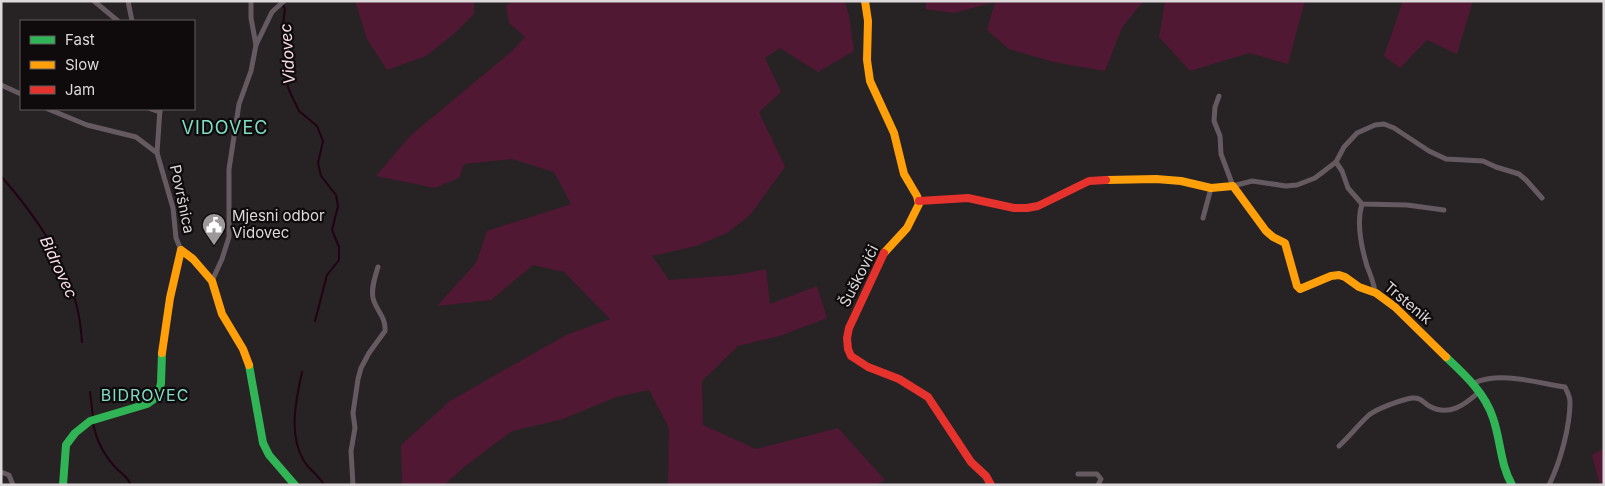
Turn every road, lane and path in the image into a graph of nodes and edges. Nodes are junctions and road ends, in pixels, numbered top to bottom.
1 (94, 1) edge
2 (128, 1) edge
3 (250, 1) edge
4 (865, 1) edge
5 (283, 2) edge
6 (117, 20) edge
7 (132, 20) edge
8 (256, 45) junction
9 (1, 84) edge
10 (20, 94) edge
11 (1219, 96) dead end
12 (50, 110) edge
13 (160, 110) edge
14 (157, 153) junction
15 (1336, 162) junction
16 (1233, 186) junction
17 (1212, 188) junction
18 (1542, 198) dead end
19 (919, 201) junction
20 (1362, 204) junction
21 (1444, 210) dead end
22 (1203, 218) dead end
23 (181, 250) junction
24 (378, 267) dead end
25 (212, 281) junction
26 (1375, 292) junction
27 (1474, 384) junction
28 (1480, 391) junction
29 (1339, 446) dead end
30 (1, 472) edge
31 (1078, 474) dead end
32 (13, 485) edge
33 (63, 485) edge
34 (296, 485) edge
35 (353, 485) edge
36 (991, 485) edge
37 (1098, 485) edge
38 (1512, 485) edge
39 (1548, 485) edge

1 - 6 street
2 - 7 street
3 - 8 street
4 - 19 street
5 - 8 street
8 - 25 street
9 - 10 street
11 - 16 street, Trstenik
12 - 14 street
13 - 14 street, Površnica
14 - 23 street, Površnica
15 - 16 street
15 - 18 street
15 - 20 street
16 - 17 street
16 - 26 street, Trstenik
17 - 19 street
17 - 22 street
19 - 36 street, Šuškovići
20 - 21 street
20 - 26 street
23 - 25 street, Površnica
23 - 33 street
24 - 35 street
25 - 34 street
26 - 27 street, Trstenik
27 - 28 street, Trstenik
27 - 39 street
28 - 29 street
28 - 38 street, Trstenik
30 - 32 street
31 - 37 street

